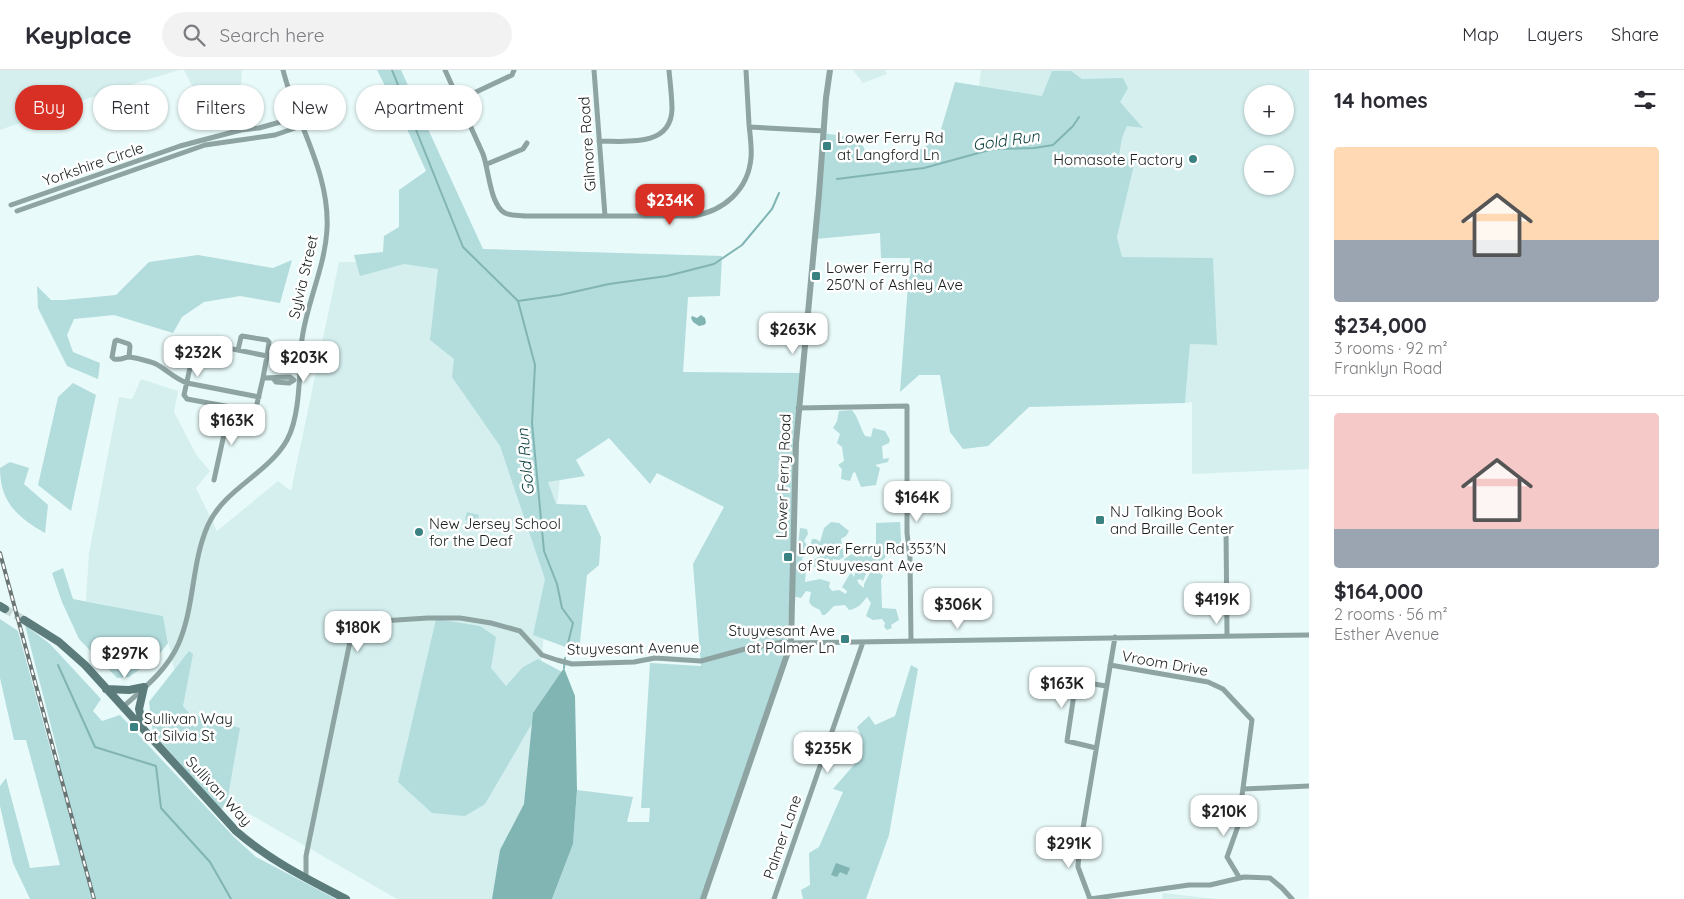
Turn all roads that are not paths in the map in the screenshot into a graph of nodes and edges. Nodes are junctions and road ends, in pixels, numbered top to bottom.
1 (283, 70) edge
2 (445, 70) edge
3 (514, 70) edge
4 (594, 70) edge
5 (670, 70) edge
6 (746, 70) edge
7 (830, 70) edge
8 (288, 85) edge
9 (452, 85) edge
10 (482, 89) edge
11 (274, 123) edge
12 (750, 127) junction
13 (289, 130) edge
14 (303, 130) edge
15 (472, 130) edge
16 (824, 131) junction
17 (599, 141) junction
18 (527, 143) dead end
19 (487, 164) junction
20 (12, 205) dead end
21 (17, 211) dead end
22 (605, 216) junction
23 (238, 350) junction
24 (267, 356) junction
25 (129, 357) junction
26 (263, 378) junction
27 (296, 380) junction
28 (187, 384) junction
29 (259, 397) junction
30 (230, 407) junction
31 (798, 408) junction
32 (214, 480) dead end
33 (1226, 529) dead end
34 (24, 620) tunnel mouth
35 (1227, 635) junction
36 (1309, 635) edge
37 (1115, 637) junction
38 (911, 641) junction
39 (863, 642) junction
40 (791, 643) junction
41 (1110, 665) junction
42 (1106, 686) junction
43 (144, 688) junction
44 (106, 689) junction
45 (123, 707) junction
46 (144, 729) junction
47 (1096, 748) junction
48 (1309, 786) edge
49 (1243, 789) junction
50 (1239, 877) junction
51 (306, 878) junction
52 (346, 899) edge
53 (703, 899) edge
54 (774, 899) edge
55 (1292, 899) edge

1 - 8 street, Sylvia Street
2 - 9 street
3 - 10 street
4 - 17 street, Gilmore Road
5 - 17 street
6 - 12 street
7 - 16 street, Lower Ferry Road
11 - 20 street, Yorkshire Circle
12 - 16 street
12 - 22 street
13 - 21 street, Yorkshire Circle
14 - 27 street, Sylvia Street
15 - 19 street
16 - 31 street, Lower Ferry Road
17 - 22 street, Gilmore Road
18 - 19 street
19 - 22 street
23 - 24 street
23 - 24 street
23 - 28 street
24 - 26 street
25 - 25 street
25 - 28 street
26 - 27 street
26 - 29 street
27 - 43 street, Sylvia Street
28 - 29 street
28 - 30 street
29 - 30 street
30 - 32 street
31 - 38 street
31 - 40 street, Lower Ferry Road
33 - 35 street
34 - 44 main road, Sullivan Way
35 - 36 street, Stuyvesant Avenue
35 - 37 street, Stuyvesant Avenue
37 - 38 street, Stuyvesant Avenue
37 - 41 street
38 - 39 street, Stuyvesant Avenue
39 - 40 street, Stuyvesant Avenue
39 - 54 street, Palmer Lane
40 - 51 street, Stuyvesant Avenue
40 - 53 street, Lower Ferry Road
41 - 42 street
41 - 49 street, Vroom Drive
42 - 47 street
42 - 47 street
43 - 44 main road
43 - 45 street, Sylvia Street
43 - 46 main road
44 - 45 main road, Sullivan Way
45 - 46 main road, Sullivan Way
46 - 51 main road, Sullivan Way
47 - 50 street
48 - 49 street
49 - 50 street
50 - 55 street
51 - 52 main road, Sullivan Way

